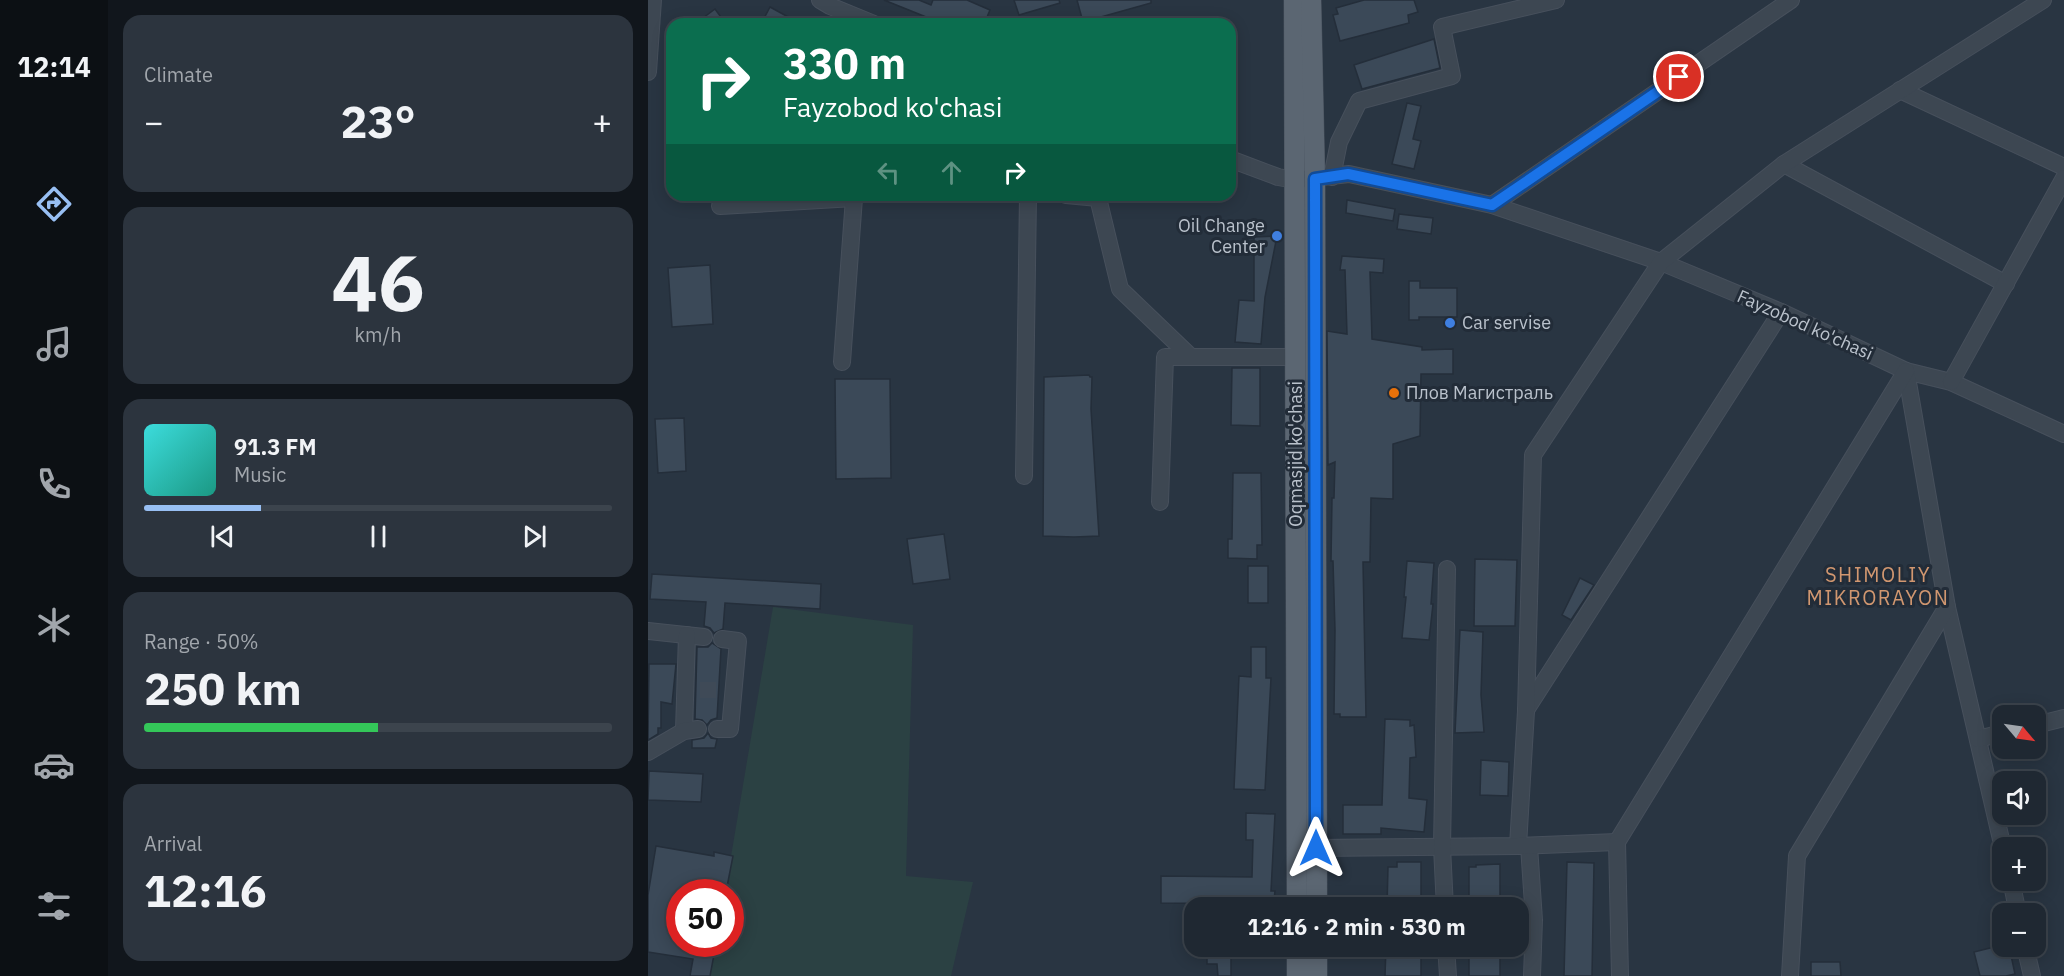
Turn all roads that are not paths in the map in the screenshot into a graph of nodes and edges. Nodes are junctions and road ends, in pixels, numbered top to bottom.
1 (653, 0) edge
2 (820, 0) edge
3 (1293, 0) edge
4 (1311, 0) edge
5 (1556, 0) edge
6 (1791, 0) edge
7 (2043, 0) edge
8 (859, 18) edge
9 (648, 72) edge
10 (1900, 90) junction
11 (1236, 161) edge
12 (1784, 164) junction
13 (2064, 167) edge
14 (2064, 178) edge
15 (1314, 179) junction
16 (787, 201) edge
17 (854, 201) edge
18 (1028, 201) edge
19 (1099, 201) edge
20 (1492, 205) junction
21 (720, 206) dead end
22 (1661, 262) junction
23 (2006, 284) junction
24 (1782, 312) junction
25 (1191, 357) junction
26 (1296, 357) junction
27 (842, 362) dead end
28 (1906, 371) junction
29 (1951, 382) junction
30 (2064, 434) edge
31 (1024, 476) dead end
32 (1160, 502) dead end
33 (1448, 569) dead end
34 (1947, 607) junction
35 (648, 631) edge
36 (722, 639) dead end
37 (1526, 711) junction
38 (2064, 718) edge
39 (2046, 722) edge
40 (717, 729) dead end
41 (1992, 736) edge
42 (1978, 739) junction
43 (648, 752) edge
44 (2000, 837) edge
45 (1617, 842) junction
46 (1523, 846) junction
47 (1442, 847) junction
48 (1316, 848) junction
49 (1297, 897) edge
50 (1317, 897) edge
51 (1444, 897) edge
52 (1297, 957) edge
53 (1317, 957) edge
54 (1447, 957) edge
55 (2028, 957) edge
56 (1297, 976) edge
57 (1317, 976) edge
58 (1448, 976) edge
59 (1532, 976) edge
60 (1620, 976) edge
61 (1790, 976) edge
62 (2032, 976) edge

1 - 9 street
2 - 8 street
3 - 15 main road, Oqmasjid ko'chasi
4 - 15 main road, Oqmasjid ko'chasi
5 - 15 street
6 - 20 street
7 - 10 street
10 - 12 street
10 - 13 street
11 - 15 street, Fayzobod ko'chasi
12 - 22 street
12 - 23 street
14 - 23 street
15 - 20 street, Fayzobod ko'chasi
15 - 26 main road, Oqmasjid ko'chasi
15 - 48 main road, Oqmasjid ko'chasi
16 - 21 street
17 - 27 street
18 - 31 street
19 - 25 street
20 - 22 street, Fayzobod ko'chasi
22 - 24 street, Fayzobod ko'chasi
22 - 37 street
23 - 29 street
24 - 28 street, Fayzobod ko'chasi
24 - 37 street
25 - 26 street
25 - 32 street
26 - 49 main road, Oqmasjid ko'chasi
28 - 29 street, Fayzobod ko'chasi
28 - 34 street
28 - 45 street
29 - 30 street, Fayzobod ko'chasi
33 - 47 street
34 - 42 street
34 - 61 street
35 - 43 street
36 - 40 street
37 - 46 street
38 - 39 street
41 - 42 street
42 - 44 street
45 - 46 street
45 - 60 street
46 - 47 street
46 - 59 street
47 - 48 street
47 - 51 street
48 - 50 main road, Oqmasjid ko'chasi
52 - 56 main road
53 - 57 main road
54 - 58 street
55 - 62 street

